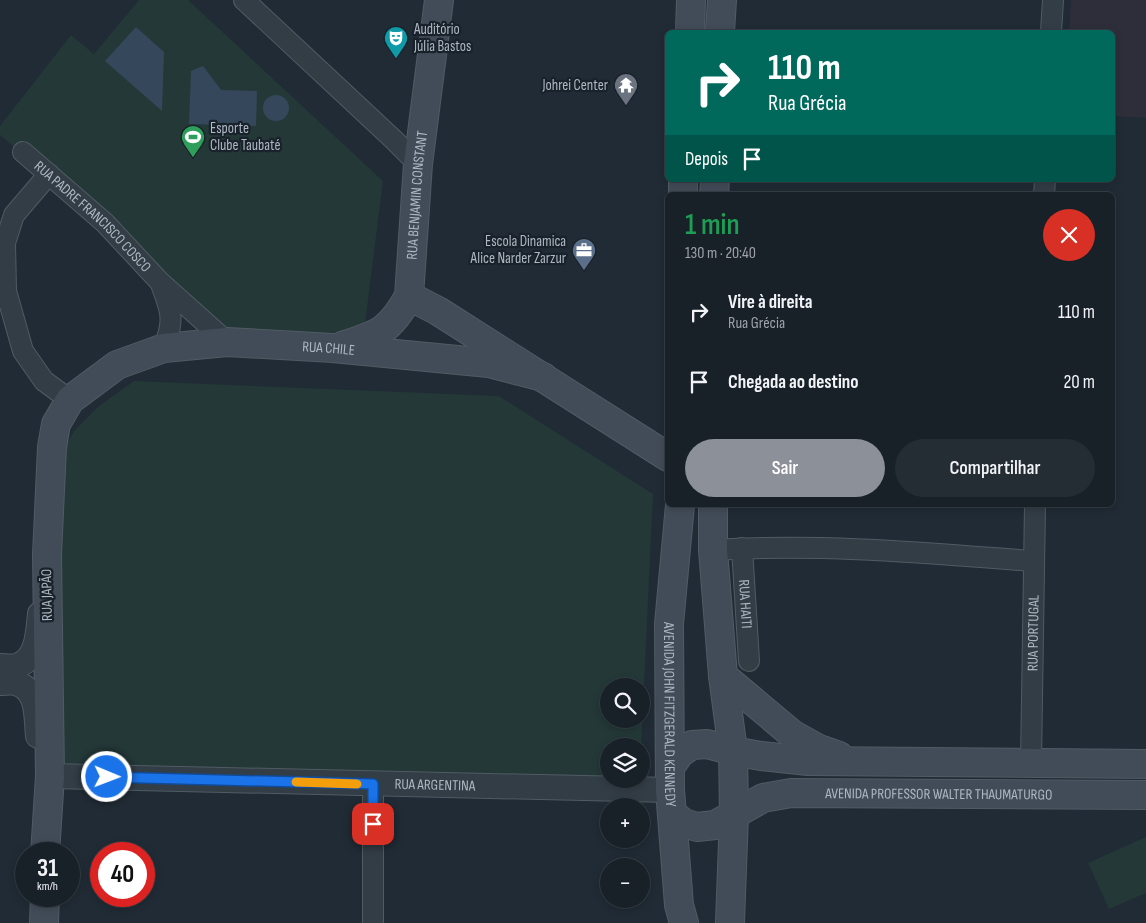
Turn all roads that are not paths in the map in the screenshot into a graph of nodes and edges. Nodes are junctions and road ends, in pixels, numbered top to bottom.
1 (244, 0) edge
2 (440, 0) edge
3 (691, 0) edge
4 (722, 0) edge
5 (1053, 0) edge
6 (690, 30) edge
7 (720, 30) edge
8 (1051, 30) edge
9 (23, 152) dead end
10 (418, 164) junction
11 (49, 174) junction
12 (160, 282) junction
13 (409, 296) junction
14 (227, 342) junction
15 (164, 348) junction
16 (333, 348) junction
17 (117, 364) joint
18 (543, 377) junction
19 (70, 400) junction
20 (665, 455) edge
21 (680, 507) edge
22 (705, 507) edge
23 (1034, 507) edge
24 (713, 529) edge
25 (742, 548) junction
26 (47, 555) junction
27 (1033, 561) junction
28 (749, 661) dead end
29 (0, 666) edge
30 (723, 676) junction
31 (0, 683) edge
32 (733, 751) junction
33 (857, 762) junction
34 (1032, 762) junction
35 (1146, 764) edge
36 (50, 776) junction
37 (373, 784) junction
38 (671, 790) junction
39 (1146, 795) edge
40 (734, 814) junction
41 (45, 842) edge
42 (45, 842) edge
43 (44, 907) edge
44 (44, 923) edge
45 (373, 923) edge
46 (684, 923) edge
47 (730, 923) edge

1 - 10 street
2 - 10 main road, RUA BENJAMIN CONSTANT
3 - 6 main road
4 - 7 main road
5 - 8 street
9 - 11 street, RUA PADRE FRANCISCO COSCO
10 - 13 main road, RUA BENJAMIN CONSTANT
11 - 12 street, RUA PADRE FRANCISCO COSCO
11 - 19 street
12 - 14 street, RUA PADRE FRANCISCO COSCO
12 - 15 street, RUA PADRE FRANCISCO COSCO
13 - 16 main road, RUA BENJAMIN CONSTANT
13 - 18 main road, RUA CHILE
14 - 15 main road, RUA CHILE
14 - 16 main road, RUA CHILE
15 - 17 main road, RUA CHILE
16 - 18 main road, RUA CHILE
17 - 19 main road, RUA JAPÃO
18 - 20 main road, RUA CHILE
19 - 26 main road, RUA JAPÃO
21 - 38 main road, AVENIDA JOHN FITZGERALD KENNEDY
22 - 24 main road
23 - 27 street, RUA PORTUGAL
24 - 25 street
24 - 30 main road
25 - 27 street
25 - 28 street, RUA HAITI
26 - 29 street
26 - 36 main road, RUA JAPÃO
27 - 34 street, RUA PORTUGAL
30 - 32 main road
30 - 33 main road
31 - 42 street
32 - 33 main road
32 - 38 main road
32 - 40 main road
33 - 34 main road
34 - 35 main road
36 - 37 street, RUA ARGENTINA
36 - 41 main road, RUA JAPÃO
37 - 38 street, RUA ARGENTINA
37 - 45 street
38 - 40 main road
38 - 46 main road, AVENIDA JOHN FITZGERALD KENNEDY
39 - 40 main road, AVENIDA PROFESSOR WALTER THAUMATURGO
40 - 47 main road
43 - 44 main road

